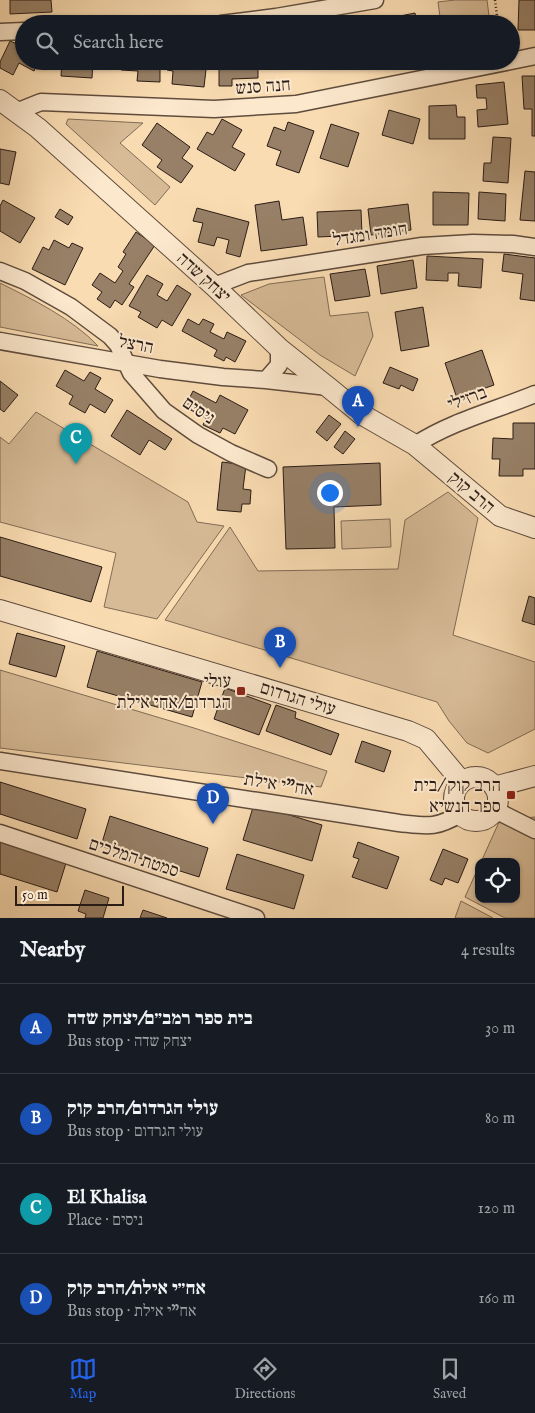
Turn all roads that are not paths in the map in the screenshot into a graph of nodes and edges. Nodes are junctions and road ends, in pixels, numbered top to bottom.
1 (374, 0) edge
2 (288, 15) edge
3 (15, 31) edge
4 (0, 32) edge
5 (535, 56) edge
6 (520, 59) edge
7 (466, 70) edge
8 (0, 100) edge
9 (16, 112) junction
10 (535, 247) edge
11 (0, 271) edge
12 (214, 286) junction
13 (0, 341) edge
14 (280, 348) junction
15 (125, 362) junction
16 (266, 380) junction
17 (328, 387) junction
18 (535, 394) edge
19 (415, 445) junction
20 (268, 469) dead end
21 (535, 528) edge
22 (0, 610) edge
23 (0, 761) edge
24 (535, 776) edge
25 (462, 782) junction
26 (494, 787) junction
27 (495, 810) junction
28 (460, 814) junction
29 (535, 830) edge
30 (0, 833) edge
31 (256, 918) edge

1 - 2 street
3 - 4 street
5 - 6 street, חנה סנש
7 - 9 street, חנה סנש
8 - 9 street, יצחק שדה
9 - 12 street, יצחק שדה
10 - 12 street, חומה ומגדל
11 - 15 street, ניסים
12 - 14 street, יצחק שדה
13 - 15 street, הרצל
14 - 16 street
14 - 17 street, יצחק שדה
15 - 16 street, הרצל
15 - 20 street, ניסים
16 - 17 street, הרצל
17 - 19 street, יצחק שדה
18 - 19 street, ברזילי
19 - 21 street, הרב קוק
22 - 25 street, עולי הגרדום
23 - 28 street, אח"י אילת
24 - 26 street
25 - 26 street
25 - 28 street
26 - 27 street
27 - 28 street
27 - 29 street
30 - 31 street, סמטת המלכים

